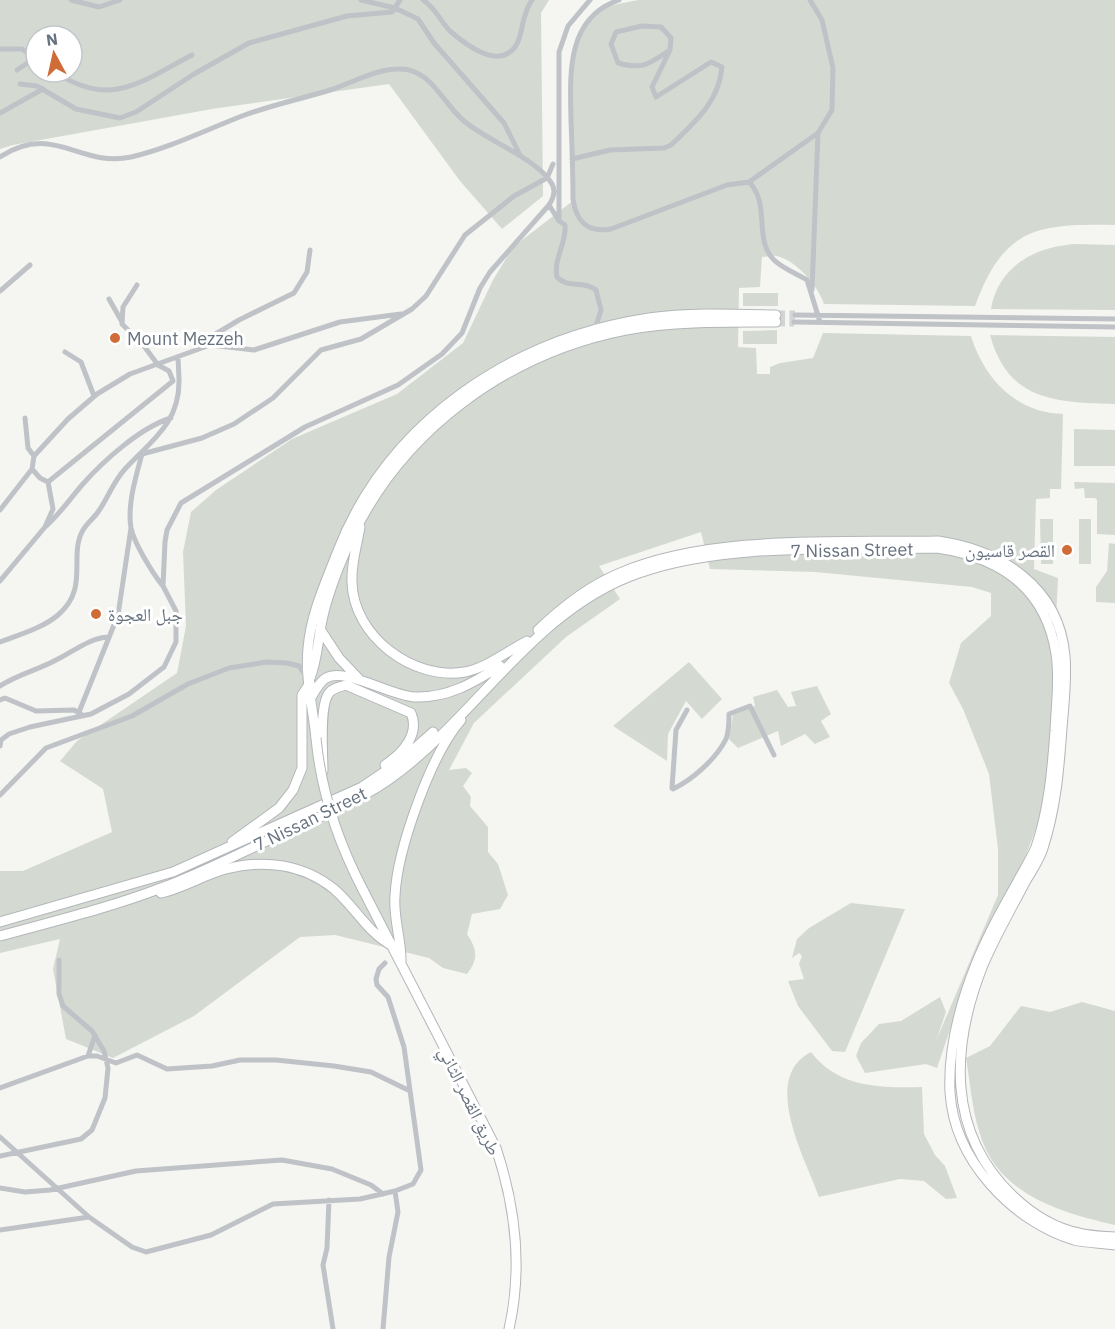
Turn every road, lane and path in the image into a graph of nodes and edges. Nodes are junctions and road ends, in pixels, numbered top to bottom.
1 (71, 0) edge
2 (120, 0) edge
3 (361, 0) edge
4 (400, 0) edge
5 (423, 0) edge
6 (532, 0) edge
7 (590, 0) edge
8 (619, 0) edge
9 (810, 0) edge
10 (396, 8) junction
11 (0, 49) edge
12 (24, 50) edge
13 (670, 50) junction
14 (192, 55) dead end
15 (24, 65) edge
16 (17, 70) dead end
17 (20, 84) dead end
18 (78, 84) edge
19 (44, 89) junction
20 (0, 113) edge
21 (818, 133) junction
22 (520, 155) junction
23 (0, 157) edge
24 (572, 159) junction
25 (553, 164) dead end
26 (547, 178) junction
27 (748, 182) junction
28 (549, 205) junction
29 (559, 221) junction
30 (310, 250) dead end
31 (30, 265) dead end
32 (137, 285) dead end
33 (0, 291) edge
34 (812, 291) junction
35 (109, 299) dead end
36 (401, 314) junction
37 (817, 315) junction
38 (1115, 319) edge
39 (820, 322) junction
40 (122, 324) junction
41 (1115, 327) edge
42 (595, 329) junction
43 (204, 348) junction
44 (65, 352) dead end
45 (178, 357) junction
46 (158, 364) junction
47 (176, 380) junction
48 (94, 396) junction
49 (172, 417) junction
50 (25, 418) dead end
51 (142, 454) junction
52 (34, 456) junction
53 (32, 469) junction
54 (48, 482) junction
55 (0, 510) edge
56 (362, 519) junction
57 (45, 527) junction
58 (131, 528) junction
59 (0, 581) edge
60 (163, 586) junction
61 (320, 629) junction
62 (108, 637) junction
63 (527, 641) junction
64 (0, 642) edge
65 (500, 666) junction
66 (309, 681) junction
67 (363, 682) junction
68 (0, 686) edge
69 (312, 696) junction
70 (0, 700) edge
71 (472, 702) junction
72 (687, 710) dead end
73 (81, 714) junction
74 (319, 739) junction
75 (0, 746) edge
76 (774, 755) dead end
77 (362, 787) junction
78 (0, 795) edge
79 (221, 850) junction
80 (124, 901) junction
81 (0, 922) edge
82 (0, 936) edge
83 (391, 945) junction
84 (59, 960) dead end
85 (385, 963) dead end
86 (401, 967) junction
87 (95, 1035) junction
88 (88, 1056) junction
89 (107, 1061) junction
90 (0, 1088) edge
91 (408, 1090) junction
92 (0, 1137) edge
93 (17, 1153) junction
94 (0, 1156) edge
95 (0, 1188) edge
96 (60, 1188) junction
97 (395, 1191) junction
98 (383, 1194) junction
99 (329, 1200) junction
100 (89, 1217) junction
101 (0, 1230) edge
102 (1115, 1238) edge
103 (1115, 1245) edge
104 (333, 1329) edge
105 (383, 1329) edge
106 (508, 1329) edge

1 - 2 street
3 - 10 street
4 - 10 street
5 - 6 street
7 - 29 street
8 - 24 street
9 - 21 street
10 - 19 street
10 - 22 street
11 - 12 street
13 - 13 street
13 - 24 street
14 - 18 street
15 - 16 street
17 - 19 street
19 - 20 street
21 - 27 street
21 - 34 street
22 - 23 street
22 - 26 street
24 - 27 street
25 - 26 street
26 - 28 street
26 - 36 street
27 - 34 street
28 - 29 street
28 - 60 street
29 - 42 street
30 - 43 street
31 - 33 street
32 - 40 street
34 - 37 street
35 - 40 street
36 - 43 street
36 - 51 street
37 - 38 street
37 - 39 street
37 - 39 street
39 - 41 street
40 - 46 street
42 - 56 main road
42 - 66 main road
43 - 45 street
44 - 48 street
45 - 46 street
45 - 47 street
46 - 47 street
46 - 48 street
47 - 49 street
47 - 54 street
48 - 52 street
49 - 51 street
49 - 57 street
50 - 52 street
51 - 58 street
51 - 64 street
52 - 53 street
53 - 54 street
53 - 55 street
54 - 57 street
56 - 61 main road
56 - 63 main road
57 - 59 street
58 - 60 street
58 - 62 street
60 - 73 street
61 - 66 main road
61 - 67 main road
62 - 68 street
62 - 73 street
63 - 65 main road, 7 Nissan Street
63 - 102 main road, 7 Nissan Street
65 - 67 main road
65 - 77 main road, 7 Nissan Street
66 - 69 main road
66 - 78 street
66 - 79 main road
67 - 69 main road
69 - 74 main road
70 - 73 street
71 - 80 main road, 7 Nissan Street
71 - 86 main road
71 - 103 main road, 7 Nissan Street
72 - 76 street
73 - 75 street
74 - 77 main road
74 - 83 main road, طريق القصر الثاني, bridge
77 - 79 main road, 7 Nissan Street
79 - 81 main road, 7 Nissan Street
80 - 82 main road, 7 Nissan Street
80 - 83 main road
83 - 86 main road, طريق القصر الثاني
84 - 87 street
85 - 91 street
86 - 106 main road, طريق القصر الثاني
87 - 88 street
87 - 89 street
88 - 89 street
88 - 90 street
89 - 91 street
89 - 93 street
91 - 97 street
92 - 93 street
93 - 94 street
93 - 96 street
95 - 96 street
96 - 98 street
96 - 100 street
97 - 98 street
97 - 105 street
98 - 99 street
99 - 100 street
99 - 104 street
100 - 101 street

